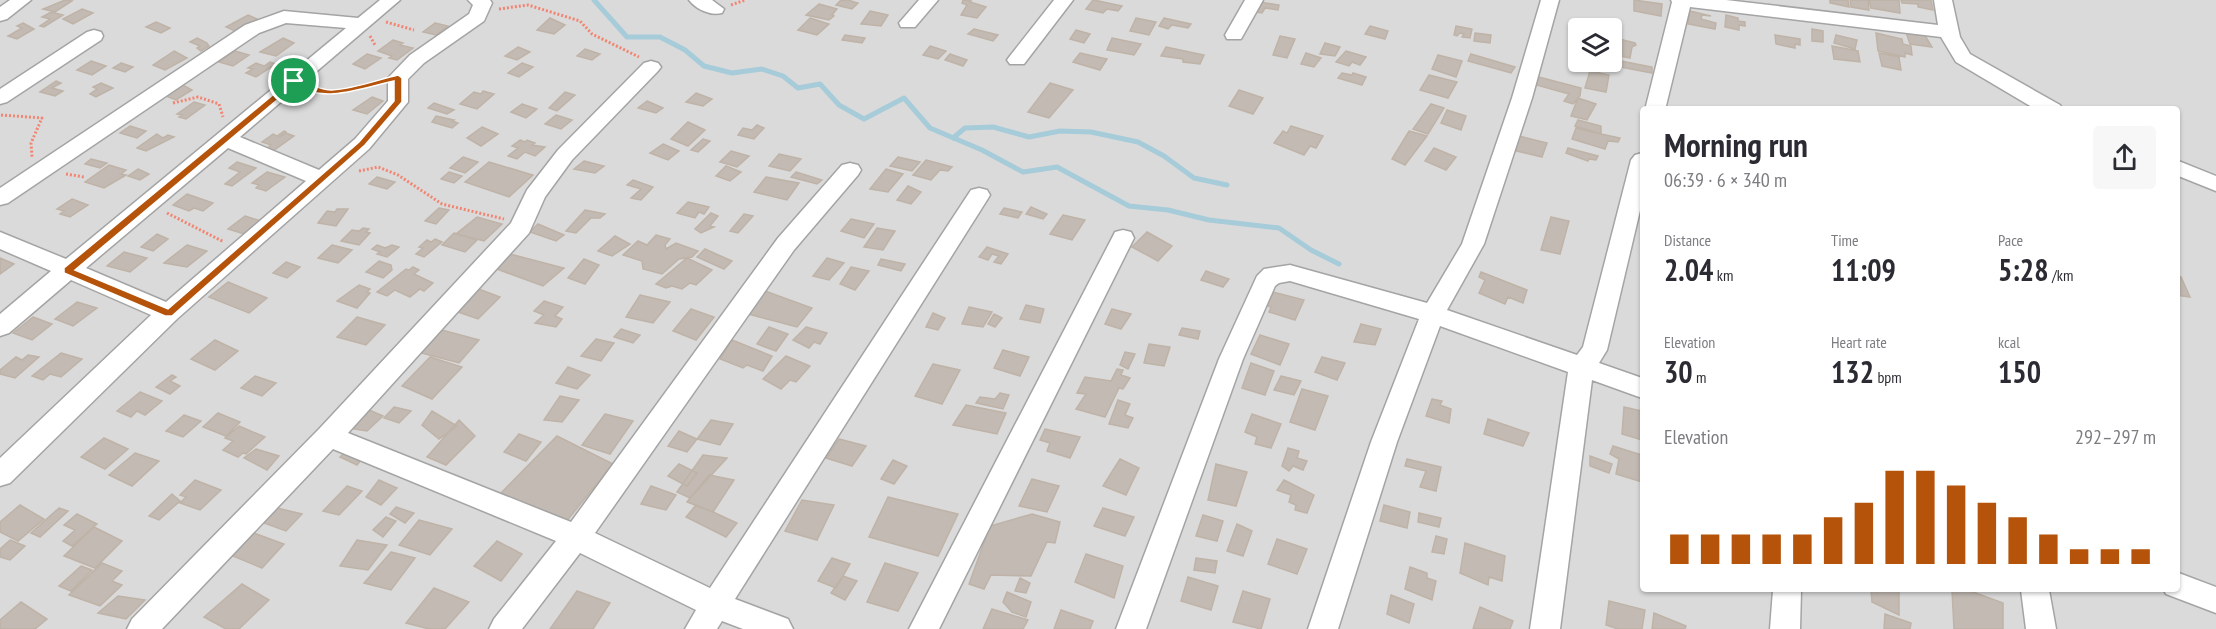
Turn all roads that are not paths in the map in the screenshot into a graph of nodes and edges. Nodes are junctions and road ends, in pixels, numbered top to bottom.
1 (22, 0) edge
2 (391, 0) edge
3 (698, 0) edge
4 (929, 0) edge
5 (1064, 0) edge
6 (1254, 0) edge
7 (1550, 0) edge
8 (1681, 0) edge
9 (1943, 0) edge
10 (477, 9) edge
11 (715, 9) dead end
12 (0, 15) edge
13 (908, 23) dead end
14 (362, 24) junction
15 (1947, 32) junction
16 (1234, 35) dead end
17 (94, 36) dead end
18 (1017, 60) dead end
19 (651, 67) road end
20 (0, 98) edge
21 (1656, 106) edge
22 (2045, 106) edge
23 (225, 139) junction
24 (1640, 168) edge
25 (2180, 169) edge
26 (850, 170) dead end
27 (322, 179) junction
28 (2216, 183) edge
29 (979, 195) dead end
30 (0, 198) edge
31 (1123, 238) dead end
32 (0, 240) edge
33 (68, 271) junction
34 (169, 313) junction
35 (1433, 314) junction
36 (0, 327) edge
37 (1581, 368) junction
38 (1640, 387) edge
39 (328, 436) junction
40 (0, 475) edge
41 (576, 537) junction
42 (2180, 586) edge
43 (1787, 592) edge
44 (2035, 592) edge
45 (2216, 600) edge
46 (715, 605) junction
47 (142, 629) edge
48 (504, 629) edge
49 (700, 629) edge
50 (778, 629) edge
51 (924, 629) edge
52 (1131, 629) edge
53 (1323, 629) edge
54 (1545, 629) edge
55 (1785, 629) edge
56 (2041, 629) edge

1 - 12 street
2 - 14 street
3 - 11 street
4 - 13 street
5 - 18 street
6 - 16 street
7 - 35 street
8 - 15 street
8 - 21 street
9 - 15 street
10 - 27 street
14 - 23 street
14 - 30 street
15 - 22 street
17 - 20 street
19 - 39 street
23 - 27 street
23 - 33 street
24 - 37 street
25 - 28 street
26 - 41 street
27 - 34 street
29 - 46 street
31 - 51 street
32 - 33 street
33 - 34 street
33 - 36 street
34 - 40 street
35 - 37 street
35 - 52 street
35 - 53 street
37 - 38 street
37 - 54 street
39 - 41 street
39 - 47 street
41 - 46 street
41 - 48 street
42 - 45 street
43 - 55 street
44 - 56 street
46 - 49 street
46 - 50 street

